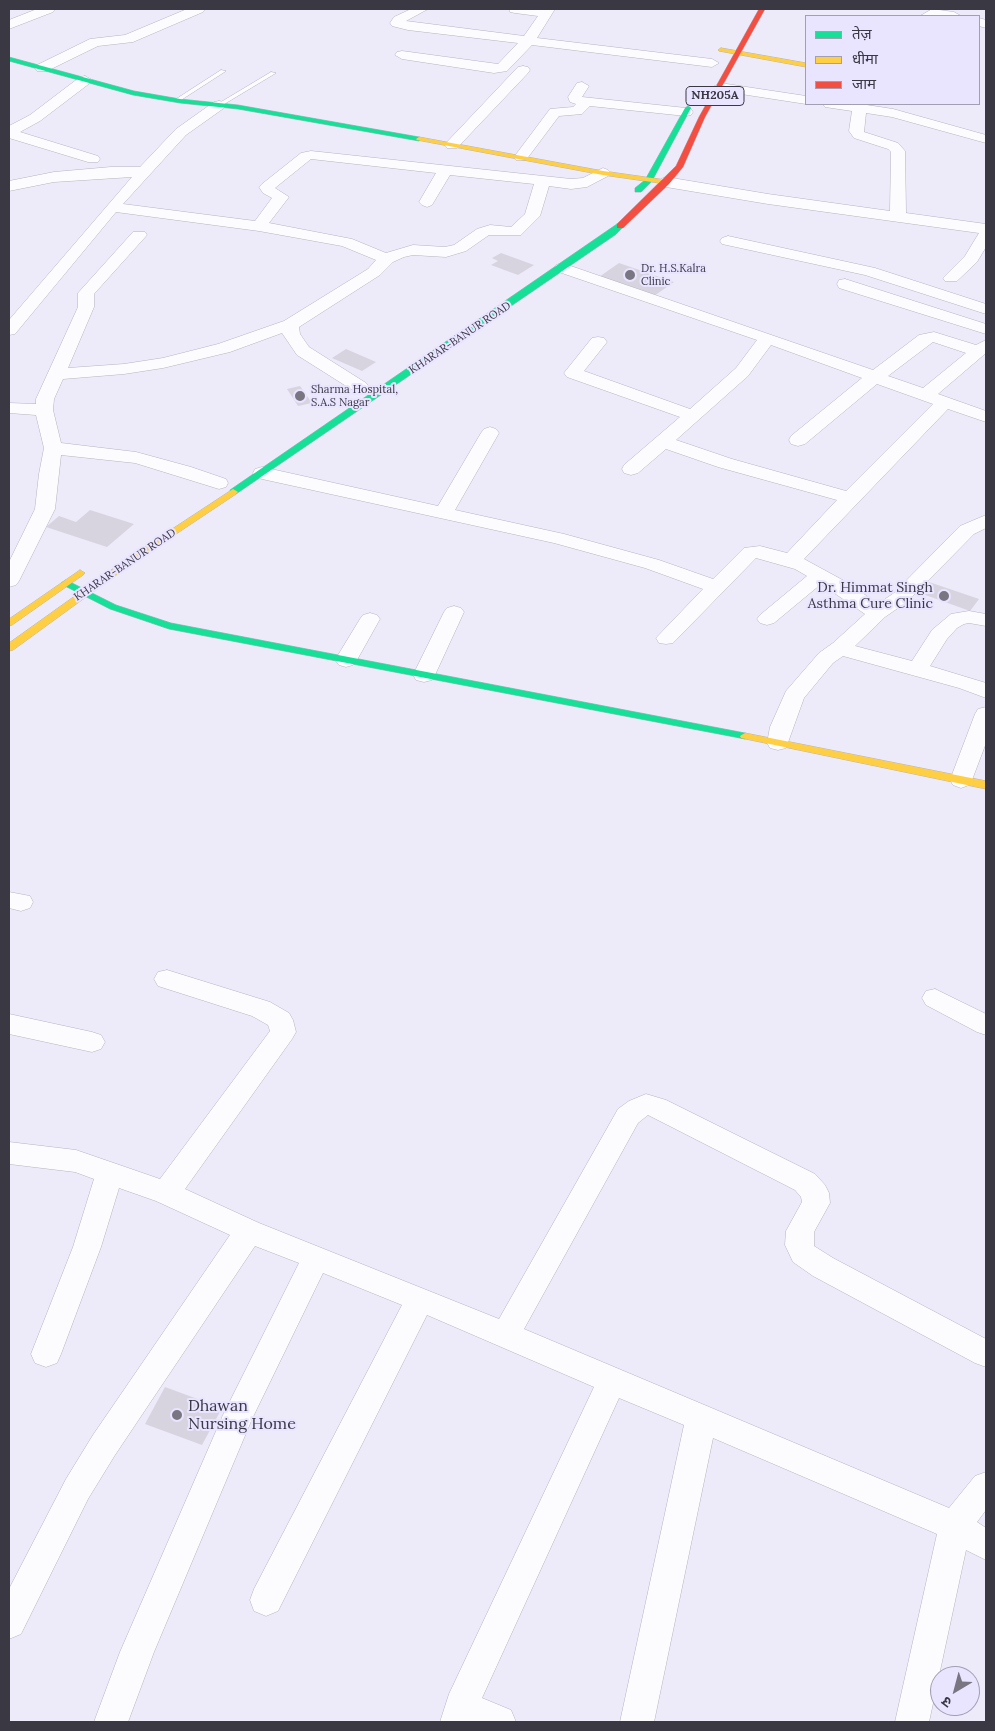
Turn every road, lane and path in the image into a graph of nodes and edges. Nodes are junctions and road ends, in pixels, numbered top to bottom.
1 (16, 9) edge
2 (48, 9) edge
3 (198, 9) edge
4 (421, 9) edge
5 (515, 9) edge
6 (762, 9) edge
7 (548, 11) edge
8 (930, 15) edge
9 (950, 15) edge
10 (30, 16) junction
11 (9, 25) edge
12 (528, 41) junction
13 (739, 53) junction
14 (402, 55) dead end
15 (9, 59) edge
16 (805, 65) edge
17 (711, 66) joint
18 (42, 68) junction
19 (523, 70) dead end
20 (223, 71) dead end
21 (273, 73) dead end
22 (85, 80) junction
23 (582, 86) dead end
24 (720, 87) junction
25 (694, 98) dead end
26 (805, 100) edge
27 (176, 101) junction
28 (585, 103) junction
29 (219, 105) junction
30 (838, 105) edge
31 (860, 108) junction
32 (894, 108) edge
33 (686, 112) junction
34 (9, 132) edge
35 (986, 139) edge
36 (452, 144) junction
37 (520, 158) junction
38 (93, 159) dead end
39 (445, 170) junction
40 (145, 172) junction
41 (603, 173) junction
42 (648, 180) junction
43 (543, 181) junction
44 (666, 182) junction
45 (9, 186) edge
46 (630, 197) dead end
47 (427, 202) dead end
48 (112, 207) junction
49 (898, 218) junction
50 (259, 226) junction
51 (986, 229) edge
52 (986, 234) edge
53 (139, 235) dead end
54 (728, 241) dead end
55 (387, 259) junction
56 (562, 268) junction
57 (951, 278) dead end
58 (845, 284) dead end
59 (986, 309) edge
60 (15, 314) edge
61 (290, 325) junction
62 (9, 330) edge
63 (986, 330) edge
64 (767, 338) junction
65 (598, 342) dead end
66 (982, 348) edge
67 (56, 374) junction
68 (875, 377) junction
69 (360, 387) dead end
70 (925, 395) junction
71 (945, 402) junction
72 (9, 408) edge
73 (44, 410) junction
74 (691, 415) junction
75 (986, 417) edge
76 (490, 433) dead end
77 (798, 440) dead end
78 (662, 442) junction
79 (53, 448) junction
80 (631, 469) dead end
81 (262, 473) junction
82 (223, 481) joint
83 (204, 493) dead end
84 (850, 498) junction
85 (444, 512) junction
86 (986, 521) edge
87 (792, 560) junction
88 (88, 567) dead end
89 (820, 574) junction
90 (9, 581) edge
91 (66, 583) junction
92 (715, 586) junction
93 (84, 594) junction
94 (454, 612) dead end
95 (878, 613) junction
96 (370, 619) dead end
97 (767, 619) dead end
98 (986, 620) edge
99 (9, 623) edge
100 (27, 634) junction
101 (666, 638) dead end
102 (9, 648) edge
103 (840, 648) junction
104 (346, 660) junction
105 (918, 669) junction
106 (424, 675) junction
107 (986, 691) edge
108 (986, 714) edge
109 (778, 743) junction
110 (961, 780) junction
111 (986, 784) edge
112 (167, 979) dead end
113 (935, 998) dead end
114 (9, 1024) edge
115 (986, 1025) edge
116 (92, 1042) dead end
117 (9, 1153) edge
118 (109, 1173) junction
119 (166, 1193) junction
120 (250, 1231) junction
121 (316, 1259) junction
122 (420, 1299) junction
123 (504, 1335) junction
124 (46, 1354) dead end
125 (986, 1354) edge
126 (612, 1381) junction
127 (701, 1419) junction
128 (986, 1486) edge
129 (955, 1526) junction
130 (986, 1545) edge
131 (266, 1600) dead end
132 (9, 1623) edge
133 (459, 1714) edge
134 (111, 1722) edge
135 (499, 1722) edge
136 (637, 1722) edge
137 (912, 1722) edge

1 - 10 street
2 - 10 street
3 - 18 street
4 - 12 street
5 - 7 street
6 - 13 main road, KHARAR-BANUR ROAD / NH205A
7 - 12 street
8 - 9 street
10 - 11 street
12 - 14 street
12 - 17 street
13 - 16 main road
13 - 17 main road
13 - 24 main road, KHARAR-BANUR ROAD / NH205A
15 - 18 main road
18 - 22 main road
19 - 36 street
20 - 27 lane
21 - 29 lane
22 - 27 main road
22 - 34 street
23 - 28 street
24 - 26 street
24 - 44 main road, KHARAR-BANUR ROAD / NH205A
25 - 33 main road, NH205A
27 - 29 main road
28 - 33 street
28 - 37 street
29 - 36 main road
29 - 40 street
30 - 31 street
31 - 32 street
31 - 49 street
32 - 35 street
33 - 42 main road, NH205A
34 - 38 street
36 - 37 main road
37 - 41 main road
39 - 43 street
39 - 47 street
39 - 50 street
40 - 45 street
40 - 48 street
41 - 42 main road
41 - 43 street
42 - 44 main road
42 - 46 main road, NH205A
43 - 55 street
44 - 49 street
44 - 56 main road, KHARAR-BANUR ROAD / NH205A
48 - 50 street
48 - 60 street
49 - 51 street
50 - 55 street
52 - 57 street
53 - 67 street
54 - 59 street
55 - 61 street
56 - 64 street
56 - 81 main road, KHARAR-BANUR ROAD / NH205A
58 - 63 street
60 - 62 street
61 - 67 street
61 - 69 street
64 - 68 street
64 - 74 street
65 - 74 street
66 - 68 street
66 - 70 street
67 - 73 street
68 - 70 street
68 - 77 street
70 - 71 street
71 - 75 street
71 - 84 street
72 - 73 street
73 - 79 street
74 - 78 street
76 - 85 street
78 - 80 street
78 - 84 street
79 - 82 street
79 - 90 street
81 - 85 street
81 - 93 main road, KHARAR-BANUR ROAD / NH205A
82 - 83 main road
84 - 87 street
85 - 92 street
86 - 95 street
87 - 89 street
87 - 92 street
88 - 91 main road
89 - 95 street
89 - 97 street
91 - 93 main road
91 - 99 main road
92 - 101 street
93 - 100 main road, KHARAR-BANUR ROAD / NH205A
93 - 104 main road
94 - 106 street
95 - 103 street
96 - 104 street
98 - 105 street
99 - 100 street
100 - 102 main road, KHARAR-BANUR ROAD / NH205A
103 - 105 street
103 - 109 street
104 - 106 main road
105 - 107 street
106 - 109 main road
108 - 110 street
109 - 110 main road
110 - 111 main road
112 - 119 street
113 - 115 street
114 - 116 street
117 - 118 street
118 - 119 street
118 - 124 street
119 - 120 street
120 - 121 street
120 - 132 street
121 - 122 street
121 - 134 street
122 - 123 street
122 - 131 street
123 - 125 street
123 - 126 street
126 - 127 street
126 - 133 street
127 - 129 street
127 - 136 street
128 - 129 street
129 - 130 street
129 - 137 street
133 - 135 street

